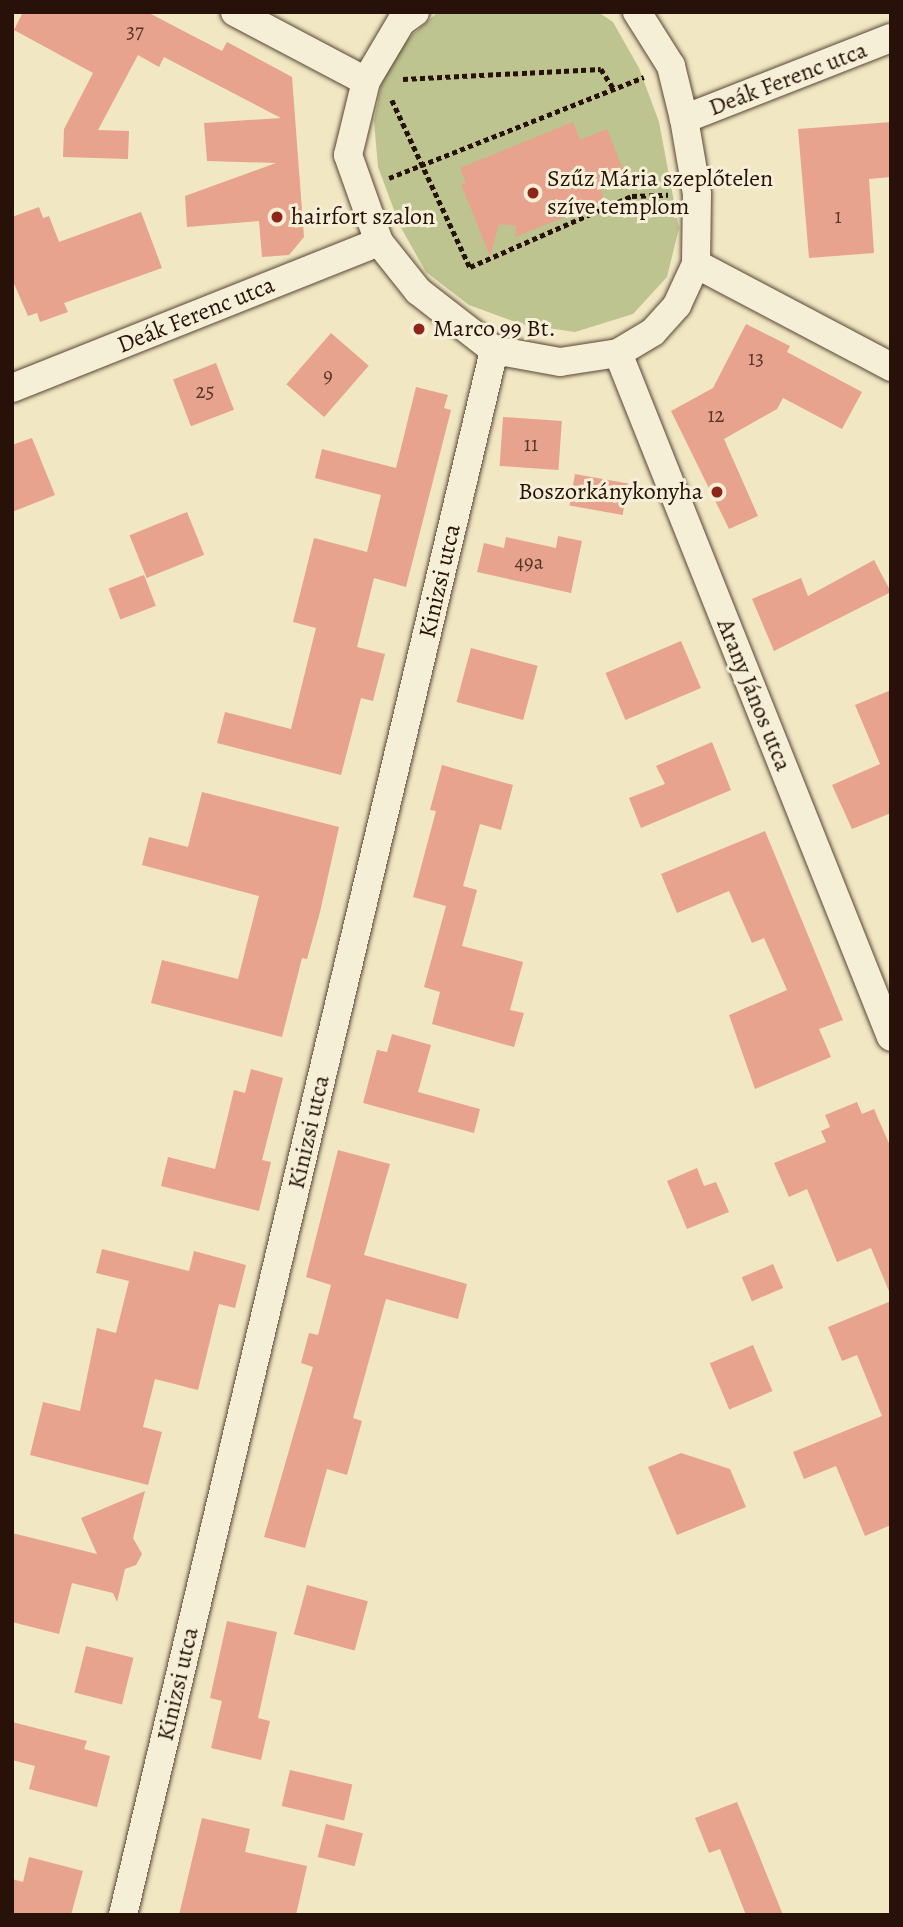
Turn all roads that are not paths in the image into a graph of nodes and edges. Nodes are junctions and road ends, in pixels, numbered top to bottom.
1 (235, 12) edge
2 (415, 12) edge
3 (637, 12) edge
4 (891, 38) edge
5 (374, 81) junction
6 (684, 119) junction
7 (379, 242) junction
8 (696, 264) junction
9 (494, 350) junction
10 (618, 353) junction
11 (891, 367) edge
12 (12, 388) edge
13 (891, 1037) edge
14 (123, 1915) edge

1 - 5 street
2 - 5 street
3 - 6 street
4 - 6 street, Deák Ferenc utca
5 - 7 street
6 - 8 street
7 - 9 street
7 - 12 street, Deák Ferenc utca
8 - 10 street
8 - 11 street
9 - 10 street
9 - 14 street, Kinizsi utca
10 - 13 street, Arany János utca

